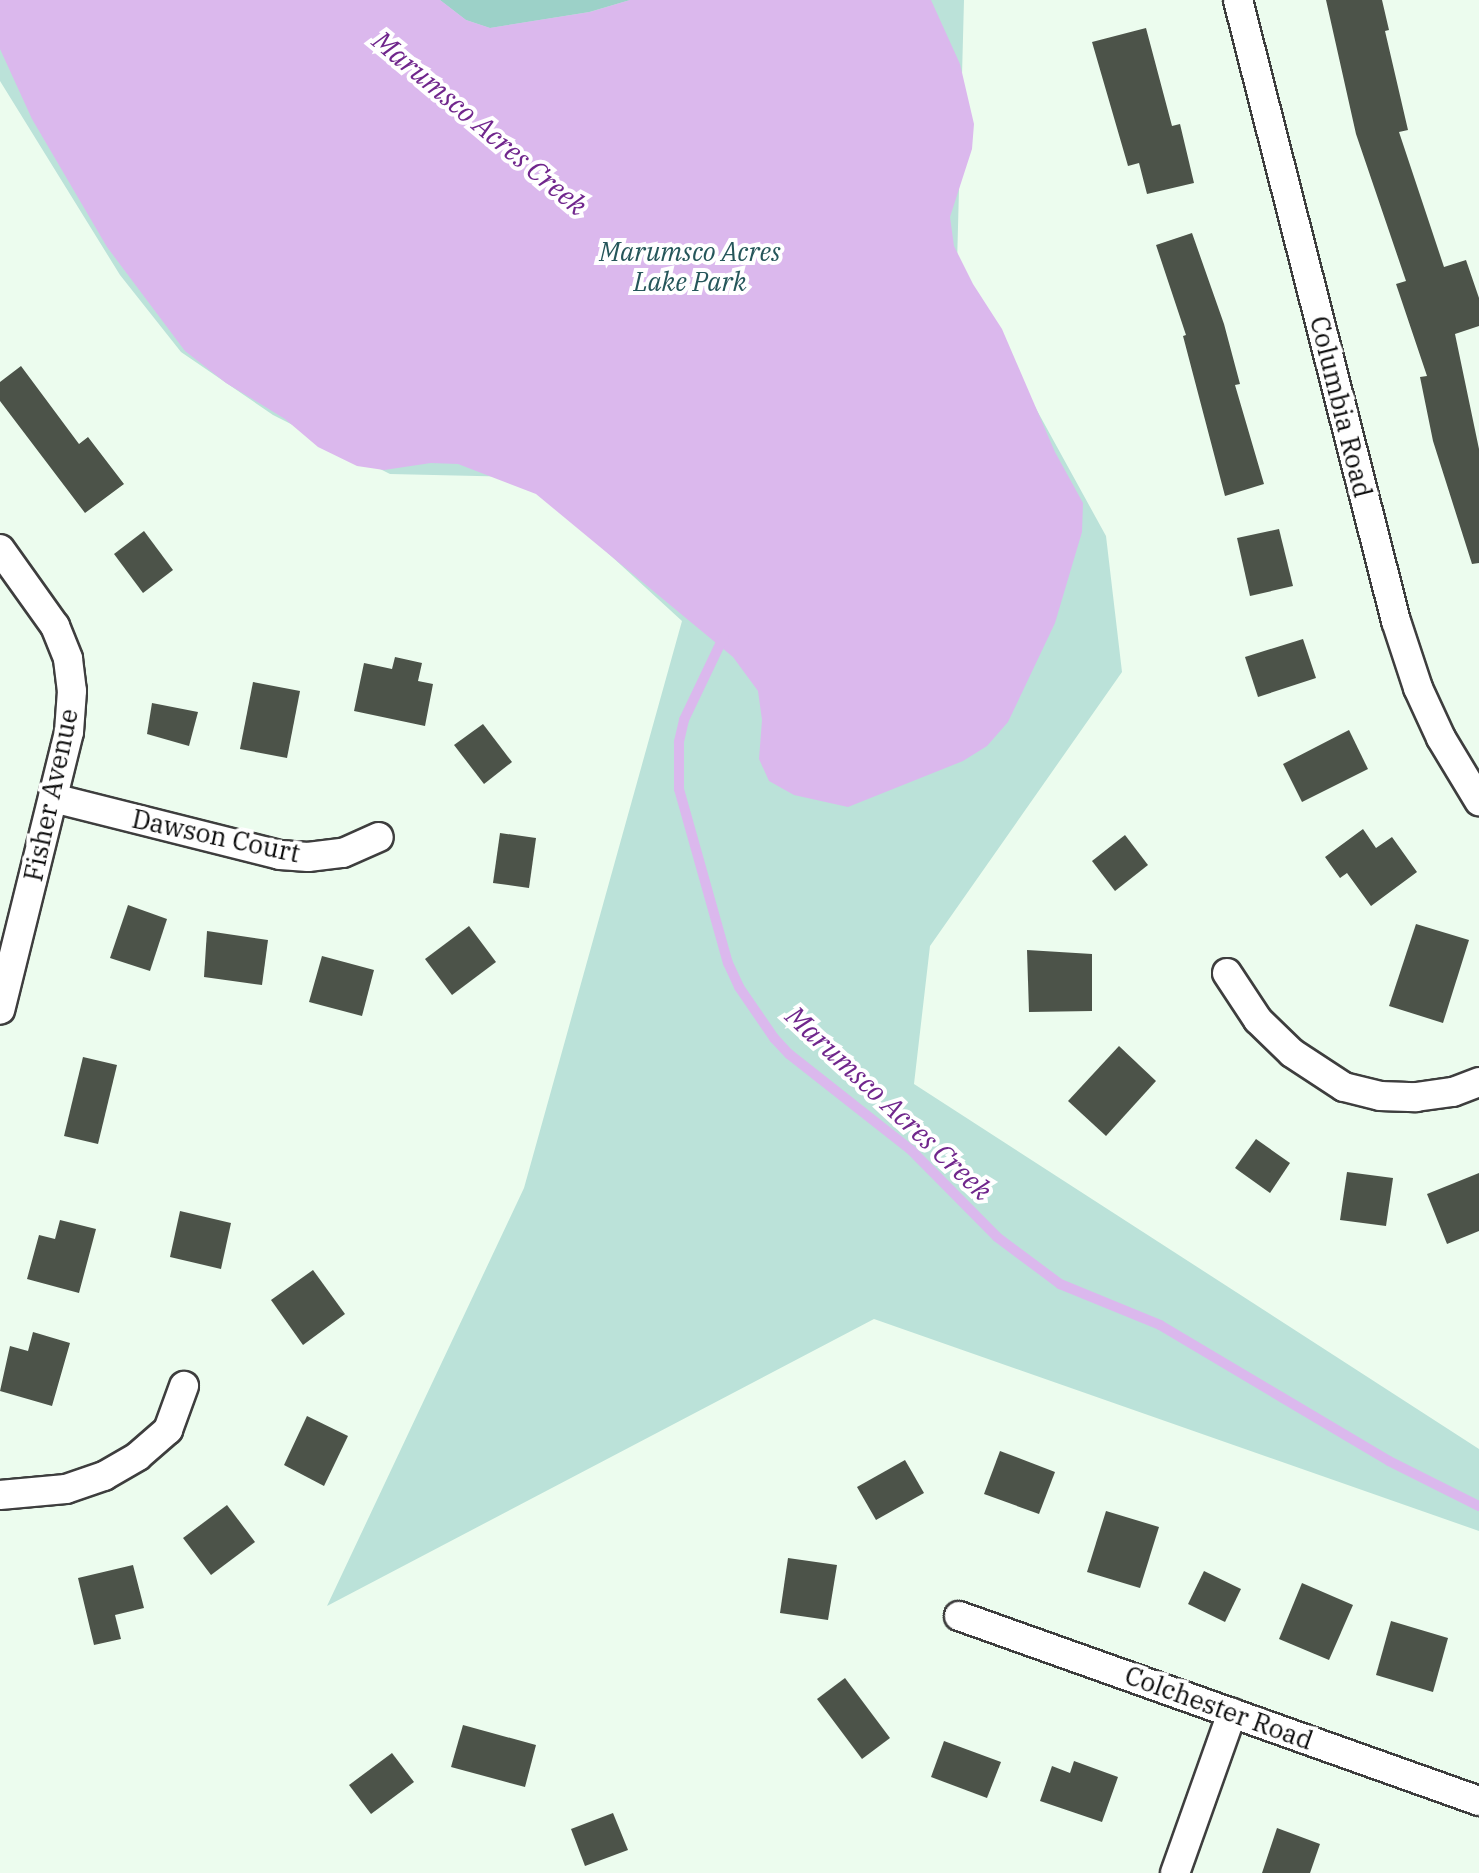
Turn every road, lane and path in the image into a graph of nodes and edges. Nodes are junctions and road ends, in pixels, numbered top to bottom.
1 (1238, 0) edge
2 (0, 549) edge
3 (53, 798) junction
4 (1479, 801) edge
5 (379, 837) dead end
6 (1227, 973) dead end
7 (0, 1010) edge
8 (1479, 1082) edge
9 (184, 1386) dead end
10 (0, 1495) edge
11 (959, 1616) dead end
12 (1232, 1713) junction
13 (1479, 1801) edge
14 (1175, 1873) edge

1 - 4 street, Columbia Road
2 - 3 street, Fisher Avenue
3 - 5 street, Dawson Court
3 - 7 street, Fisher Avenue
6 - 8 street
9 - 10 street
11 - 12 street, Colchester Road
12 - 13 street, Colchester Road
12 - 14 street

